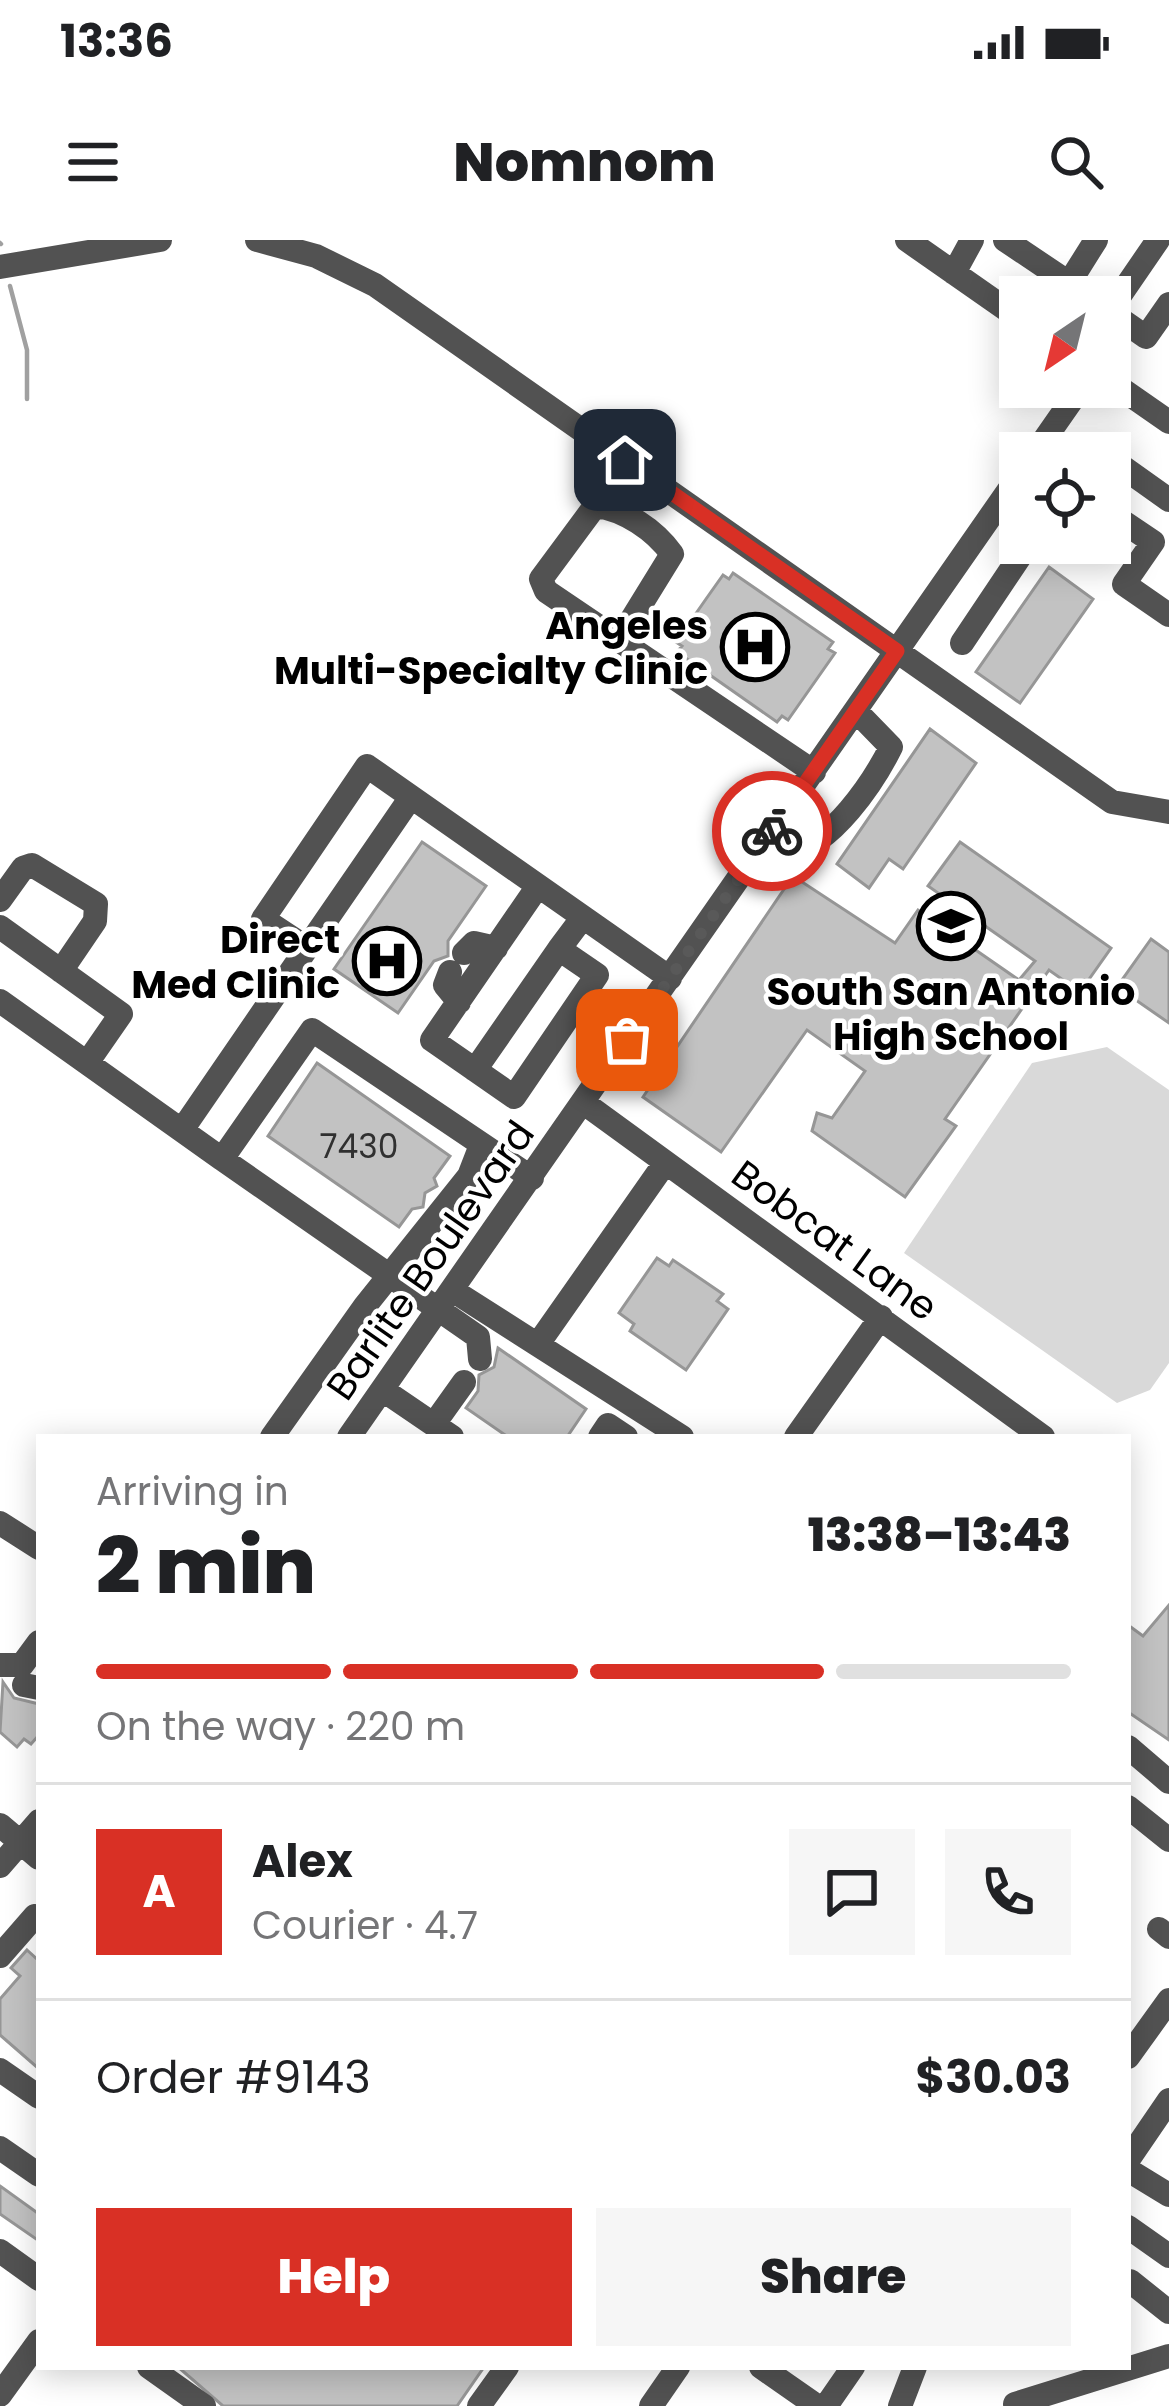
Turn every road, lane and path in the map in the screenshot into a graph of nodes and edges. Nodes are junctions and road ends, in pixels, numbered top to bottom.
1 (160, 240) edge
2 (257, 240) edge
3 (907, 240) edge
4 (972, 240) edge
5 (1005, 240) edge
6 (1096, 240) edge
7 (1158, 240) edge
8 (307, 247) edge
9 (67, 248) edge
10 (0, 268) edge
11 (954, 273) junction
12 (1058, 276) edge
13 (1084, 276) edge
14 (1131, 280) edge
15 (999, 304) edge
16 (1169, 304) edge
17 (1131, 326) edge
18 (1131, 394) edge
19 (1167, 415) edge
20 (1131, 473) edge
21 (1169, 500) edge
22 (999, 504) edge
23 (1131, 527) edge
24 (1161, 548) edge
25 (1015, 564) edge
26 (1169, 615) edge
27 (620, 640) junction
28 (962, 643) dead end
29 (897, 651) junction
30 (856, 711) junction
31 (814, 772) junction
32 (411, 797) junction
33 (1169, 812) edge
34 (767, 839) junction
35 (538, 886) junction
36 (0, 900) edge
37 (583, 917) junction
38 (0, 927) edge
39 (307, 948) junction
40 (496, 948) junction
41 (560, 950) junction
42 (61, 970) junction
43 (670, 978) junction
44 (0, 1001) edge
45 (459, 1002) junction
46 (87, 1063) junction
47 (475, 1070) junction
48 (584, 1103) junction
49 (182, 1130) junction
50 (481, 1144) junction
51 (222, 1159) junction
52 (665, 1163) junction
53 (532, 1178) junction
54 (392, 1276) junction
55 (446, 1299) junction
56 (881, 1317) junction
57 (531, 1341) junction
58 (480, 1359) dead end
59 (464, 1382) dead end
60 (383, 1390) junction
61 (443, 1431) edge
62 (274, 1434) edge
63 (351, 1434) edge
64 (659, 1434) edge
65 (677, 1434) edge
66 (798, 1434) edge
67 (1039, 1434) edge
68 (0, 1523) edge
69 (36, 1547) edge
70 (36, 1646) edge
71 (13, 1680) edge
72 (1131, 1750) edge
73 (1169, 1782) edge
74 (1131, 1810) edge
75 (0, 1825) edge
76 (1169, 1840) edge
77 (29, 1851) edge
78 (0, 1866) edge
79 (36, 1917) edge
80 (0, 1956) edge
81 (1169, 2000) edge
82 (1131, 2053) edge
83 (0, 2070) edge
84 (36, 2095) edge
85 (1169, 2100) edge
86 (0, 2148) edge
87 (1131, 2156) edge
88 (1131, 2172) edge
89 (36, 2173) edge
90 (1169, 2195) edge
91 (1131, 2229) edge
92 (1161, 2250) edge
93 (0, 2252) edge
94 (36, 2277) edge
95 (1131, 2278) edge
96 (1131, 2282) edge
97 (1169, 2312) edge
98 (36, 2345) edge
99 (1169, 2356) edge
100 (1131, 2368) edge
101 (152, 2370) edge
102 (505, 2370) edge
103 (676, 2370) edge
104 (851, 2370) edge
105 (914, 2370) edge
106 (1124, 2370) edge
107 (776, 2371) edge
108 (0, 2395) edge
109 (1015, 2404) edge
110 (204, 2406) edge
111 (479, 2406) edge
112 (651, 2406) edge
113 (817, 2406) edge
114 (826, 2406) edge
115 (900, 2406) edge

1 - 9 street
2 - 8 street
3 - 11 street
4 - 11 street
5 - 12 street
6 - 13 street
7 - 14 street
8 - 29 street
9 - 10 street
11 - 15 street
16 - 17 street
18 - 19 street
20 - 21 street
22 - 29 street, Barlite Boulevard
23 - 24 street
24 - 26 street
25 - 28 street
27 - 27 street
27 - 31 street
29 - 30 street, Barlite Boulevard
29 - 33 street
30 - 31 street, Barlite Boulevard
30 - 34 street
31 - 34 street, Barlite Boulevard
32 - 35 street
32 - 39 street
32 - 39 street
34 - 43 street, Barlite Boulevard
35 - 37 street
35 - 40 street
36 - 42 street
37 - 41 street
37 - 43 street
38 - 42 street
39 - 49 street
40 - 45 street
40 - 45 street
41 - 47 street
41 - 47 street
42 - 46 street
43 - 48 street, Barlite Boulevard
44 - 46 street
45 - 47 street
46 - 49 street
48 - 52 street, Bobcat Lane
48 - 53 street, Barlite Boulevard
49 - 51 street
50 - 51 street
50 - 53 street
50 - 54 street
51 - 54 street
52 - 56 street, Bobcat Lane
52 - 57 street
53 - 55 street, Barlite Boulevard
54 - 55 street
54 - 62 street
55 - 57 street
55 - 58 street
55 - 60 street, Barlite Boulevard
56 - 66 street
56 - 67 street, Bobcat Lane
57 - 64 street
57 - 65 street
59 - 61 street
60 - 61 street
60 - 63 street, Barlite Boulevard
68 - 69 street
70 - 71 street
72 - 73 street
74 - 76 street
75 - 77 street
77 - 78 street
79 - 80 street
81 - 82 street
83 - 84 street
85 - 87 street
86 - 89 street
88 - 90 street
91 - 92 street
92 - 95 street
93 - 94 street
96 - 97 street
98 - 108 street
99 - 100 street
101 - 110 street
102 - 111 street
103 - 112 street
104 - 114 street
105 - 115 street
106 - 109 street
107 - 113 street

